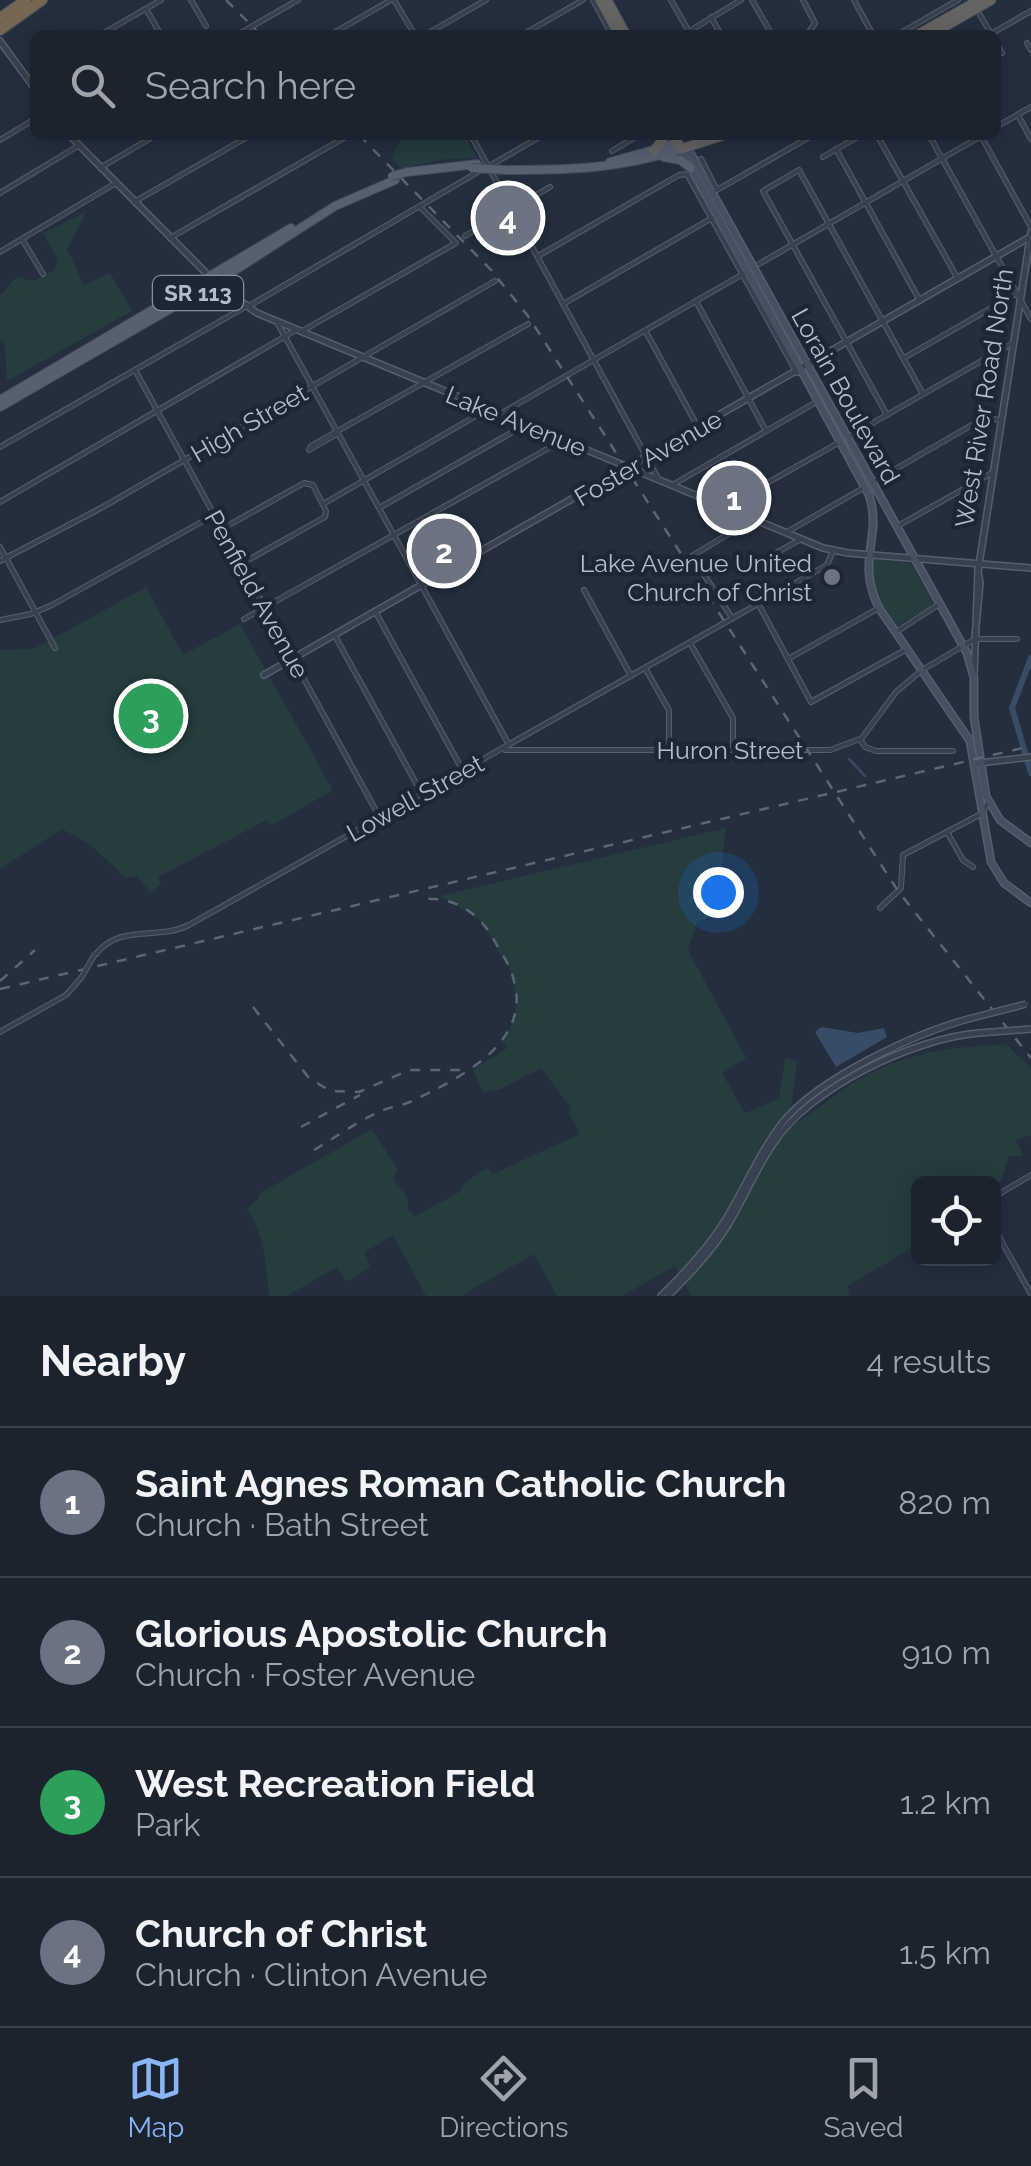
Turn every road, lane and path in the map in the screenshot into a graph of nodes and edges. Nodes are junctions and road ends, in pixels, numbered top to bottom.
1 (26, 0) edge
2 (42, 0) edge
3 (161, 0) edge
4 (191, 0) edge
5 (298, 0) edge
6 (392, 0) edge
7 (486, 0) edge
8 (583, 0) edge
9 (600, 0) edge
10 (671, 0) edge
11 (742, 0) edge
12 (752, 0) edge
13 (802, 0) edge
14 (854, 0) edge
15 (958, 0) edge
16 (978, 0) edge
17 (991, 0) edge
18 (146, 9) junction
19 (1031, 11) edge
20 (980, 15) dead end
21 (711, 17) junction
22 (1, 25) edge
23 (206, 26) dead end
24 (114, 30) edge
25 (158, 30) edge
26 (246, 30) edge
27 (339, 30) edge
28 (412, 30) edge
29 (434, 30) edge
30 (531, 30) edge
31 (616, 30) edge
32 (688, 30) joint
33 (718, 30) edge
34 (769, 30) edge
35 (810, 30) edge
36 (871, 30) edge
37 (905, 30) edge
38 (926, 30) edge
39 (939, 30) edge
40 (988, 30) edge
41 (999, 30) edge
42 (0, 41) edge
43 (1027, 44) dead end
44 (1031, 50) edge
45 (30, 76) edge
46 (26, 78) junction
47 (30, 83) edge
48 (1031, 107) edge
49 (1018, 115) junction
50 (30, 122) edge
51 (1001, 125) edge
52 (1031, 139) edge
53 (0, 140) edge
54 (73, 140) edge
55 (148, 140) edge
56 (242, 140) edge
57 (340, 140) edge
58 (475, 140) edge
59 (535, 140) edge
60 (631, 140) edge
61 (804, 140) edge
62 (852, 140) edge
63 (881, 140) edge
64 (932, 140) edge
65 (975, 140) edge
66 (984, 140) edge
67 (678, 141) edge
68 (78, 146) junction
69 (836, 149) junction
70 (612, 151) dead end
71 (652, 155) junction
72 (823, 157) dead end
73 (701, 159) dead end
74 (942, 159) junction
75 (490, 166) junction
76 (100, 168) junction
77 (691, 168) junction
78 (903, 181) junction
79 (116, 184) junction
80 (550, 187) dead end
81 (0, 193) edge
82 (134, 202) junction
83 (866, 203) junction
84 (420, 207) junction
85 (512, 209) junction
86 (712, 218) junction
87 (829, 224) junction
88 (1031, 232) edge
89 (466, 236) dead end
90 (170, 238) junction
91 (22, 239) junction
92 (792, 245) junction
93 (0, 252) edge
94 (538, 256) junction
95 (996, 257) junction
96 (759, 264) dead end
97 (42, 274) dead end
98 (743, 274) junction
99 (213, 280) junction
100 (958, 280) junction
101 (495, 281) dead end
102 (1018, 296) junction
103 (696, 301) junction
104 (920, 301) junction
105 (564, 304) junction
106 (245, 307) junction
107 (1031, 318) edge
108 (276, 322) junction
109 (883, 322) junction
110 (528, 324) dead end
111 (645, 330) junction
112 (299, 331) junction
113 (285, 337) junction
114 (1013, 343) junction
115 (847, 344) junction
116 (363, 357) junction
117 (904, 358) junction
118 (594, 360) junction
119 (135, 370) junction
120 (801, 370) junction
121 (425, 383) junction
122 (312, 386) junction
123 (923, 394) junction
124 (749, 400) junction
125 (0, 403) edge
126 (813, 404) dead end
127 (488, 409) junction
128 (157, 410) junction
129 (500, 414) junction
130 (887, 415) junction
131 (1001, 420) junction
132 (525, 426) junction
133 (699, 429) junction
134 (766, 431) junction
135 (336, 434) junction
136 (563, 440) junction
137 (843, 440) junction
138 (0, 446) edge
139 (648, 458) junction
140 (184, 460) junction
141 (630, 468) junction
142 (992, 473) junction
143 (660, 480) junction
144 (364, 481) junction
145 (868, 485) junction
146 (672, 486) junction
147 (0, 502) edge
148 (323, 504) junction
149 (379, 508) junction
150 (739, 513) junction
151 (214, 515) junction
152 (752, 519) junction
153 (896, 527) junction
154 (222, 529) junction
155 (785, 532) junction
156 (394, 535) junction
157 (800, 539) junction
158 (0, 548) edge
159 (833, 551) junction
160 (868, 555) junction
161 (914, 559) junction
162 (3, 560) edge
163 (758, 562) dead end
164 (241, 564) junction
165 (978, 567) junction
166 (1031, 568) edge
167 (422, 586) junction
168 (584, 590) dead end
169 (758, 604) junction
170 (940, 604) junction
171 (265, 608) junction
172 (879, 608) junction
173 (35, 612) junction
174 (376, 612) junction
175 (244, 619) dead end
176 (733, 619) junction
177 (0, 620) edge
178 (896, 632) junction
179 (334, 635) junction
180 (975, 637) junction
181 (1017, 639) dead end
182 (690, 643) junction
183 (963, 646) junction
184 (54, 648) dead end
185 (907, 649) junction
186 (293, 658) junction
187 (788, 659) junction
188 (645, 668) junction
189 (922, 670) junction
190 (264, 674) dead end
191 (631, 676) junction
192 (974, 678) junction
193 (974, 722) junction
194 (961, 727) junction
195 (860, 739) junction
196 (509, 745) junction
197 (500, 750) junction
198 (669, 750) junction
199 (732, 750) junction
200 (953, 751) dead end
201 (1031, 757) edge
202 (978, 764) junction
203 (463, 771) junction
204 (422, 794) junction
205 (988, 801) junction
206 (983, 813) junction
207 (380, 818) junction
208 (1009, 829) junction
209 (948, 832) junction
210 (986, 836) junction
211 (1031, 843) edge
212 (974, 867) dead end
213 (1031, 902) edge
214 (880, 908) dead end
215 (1028, 1004) edge
216 (1031, 1029) edge
217 (0, 1032) edge
218 (835, 1085) junction
219 (1031, 1175) edge
220 (1001, 1193) edge
221 (1001, 1240) edge
222 (1031, 1294) edge
223 (664, 1296) edge

1 - 22 highway
2 - 22 highway
3 - 18 street
4 - 23 street
5 - 26 street
6 - 27 street
6 - 28 street
7 - 29 street
8 - 30 street
9 - 31 highway
10 - 32 street
11 - 21 street
12 - 34 street
13 - 35 street
14 - 36 street
15 - 37 street
16 - 38 highway
17 - 39 highway
18 - 24 street
18 - 25 street
19 - 41 street
20 - 40 street
21 - 32 street
21 - 33 street
42 - 46 street
43 - 44 street
45 - 46 street
46 - 47 street
48 - 49 street
49 - 51 street
49 - 52 street
50 - 53 street
54 - 68 street, Lake Avenue
55 - 76 street
56 - 82 street
57 - 90 street
58 - 75 street
59 - 75 street
60 - 70 street
61 - 73 street
62 - 69 street
63 - 78 street
64 - 74 street
65 - 74 street
66 - 88 street
67 - 71 highway
67 - 71 main road, SR 113
67 - 77 main road, Lorain Boulevard
67 - 120 main road, Lorain Boulevard
68 - 76 street, Lake Avenue
68 - 81 street
69 - 72 street
69 - 83 street
71 - 77 main road
71 - 99 main road, SR 113, bridge
74 - 78 street
74 - 95 street
75 - 84 street
75 - 85 street
76 - 79 street, Lake Avenue
77 - 120 main road, Lorain Boulevard
78 - 83 street
78 - 100 street
79 - 82 street, Lake Avenue
79 - 91 street
80 - 85 street
82 - 90 street, Lake Avenue
83 - 87 street
83 - 104 street
84 - 106 street
84 - 112 street
85 - 89 street
85 - 94 street
86 - 94 street
86 - 98 street, Lorain Boulevard
86 - 105 street
87 - 92 street
87 - 92 street
87 - 109 street
88 - 95 street, Foster Avenue
88 - 102 street, West River Road North
90 - 99 street, Lake Avenue
91 - 93 street
91 - 97 street
92 - 96 street
92 - 115 street
94 - 105 street
95 - 100 street, Foster Avenue
95 - 102 street
98 - 103 street
98 - 120 street, Lorain Boulevard
99 - 106 street, Lake Avenue
99 - 125 main road, SR 113
100 - 104 street, Foster Avenue
101 - 116 street, High Street
102 - 107 street
102 - 114 street, West River Road North
102 - 117 street
103 - 111 street
103 - 124 street
104 - 109 street, Foster Avenue
105 - 118 street
106 - 108 street, Lake Avenue
106 - 119 street
108 - 112 street, Lake Avenue
108 - 113 street
109 - 115 street, Foster Avenue
109 - 117 street
110 - 121 street
111 - 118 street
111 - 133 street
112 - 113 street
112 - 116 street, Lake Avenue
113 - 122 street
113 - 128 street
114 - 123 street
114 - 131 street, West River Road North
115 - 120 street, Foster Avenue
115 - 130 street
116 - 121 street, Lake Avenue
116 - 122 street, High Street
117 - 123 street
118 - 129 street
118 - 139 street
119 - 128 street, Penfield Avenue
119 - 138 street
120 - 124 street, Foster Avenue
120 - 137 main road, Lorain Boulevard
121 - 127 street, Lake Avenue
121 - 135 street
122 - 135 street
122 - 140 street, High Street
123 - 130 street
124 - 133 street, Foster Avenue
124 - 134 street
126 - 134 street
127 - 129 street, Lake Avenue
127 - 144 street
128 - 140 street, Penfield Avenue
128 - 147 street
129 - 132 street, Lake Avenue
130 - 137 street
131 - 142 street, West River Road North
131 - 145 street
132 - 136 street, Lake Avenue
132 - 149 street
133 - 139 street, Foster Avenue
134 - 146 street
135 - 135 street
135 - 144 street
136 - 141 street, Lake Avenue
136 - 156 street
137 - 145 main road, Lorain Boulevard
137 - 150 street
139 - 141 street, Foster Avenue
139 - 143 street
140 - 151 street, Penfield Avenue
140 - 162 street, High Street
141 - 143 street, Lake Avenue
141 - 167 street, Foster Avenue
142 - 153 street
142 - 165 street, West River Road North
143 - 146 street, Lake Avenue
144 - 148 street
144 - 149 street
145 - 153 main road, Lorain Boulevard
145 - 155 street
145 - 160 main road, Lorain Boulevard
146 - 150 street, Lake Avenue
148 - 154 street
148 - 164 street
149 - 156 street
150 - 152 street, Lake Avenue
151 - 154 street, Penfield Avenue
151 - 173 street
152 - 155 street, Lake Avenue
152 - 176 street
153 - 161 main road, Lorain Boulevard
154 - 164 street, Penfield Avenue
155 - 157 street, Lake Avenue
156 - 167 street
156 - 171 street
157 - 159 street, Lake Avenue
157 - 163 street
158 - 162 street
159 - 160 street, Lake Avenue
159 - 169 street, Lowell Street
160 - 161 street, Lake Avenue
160 - 172 main road
161 - 165 street, Lake Avenue
161 - 170 main road, Lorain Boulevard
162 - 173 street
164 - 171 street, Penfield Avenue
165 - 166 street, Lake Avenue
165 - 180 street, West River Road North
167 - 174 street, Foster Avenue
167 - 196 street
168 - 191 street
169 - 176 street, Lowell Street
169 - 187 street
170 - 178 street
170 - 183 main road, Lorain Boulevard
171 - 175 street
171 - 186 street, Penfield Avenue
172 - 178 main road
172 - 187 street
173 - 177 street
173 - 184 street
174 - 179 street, Foster Avenue
174 - 203 street
176 - 182 street, Lowell Street
178 - 185 main road
179 - 186 street, Foster Avenue
179 - 204 street
180 - 181 street
180 - 183 street
180 - 192 street, West River Road North
182 - 188 street, Lowell Street
182 - 199 street
183 - 189 street
183 - 192 main road, Lorain Boulevard
185 - 187 street
185 - 189 main road
186 - 190 street, Foster Avenue
186 - 207 street, Penfield Avenue
188 - 191 street, Lowell Street
188 - 198 street
189 - 194 main road
189 - 195 street
191 - 196 street, Lowell Street
192 - 193 main road, West River Road North
193 - 194 main road
193 - 202 main road, West River Road North
194 - 202 main road
195 - 199 street, Huron Street
195 - 200 street, Huron Street
196 - 197 street, Lowell Street
197 - 198 street, Huron Street
197 - 203 street, Lowell Street
198 - 199 street, Huron Street
201 - 202 street
202 - 205 main road, West River Road North
202 - 206 main road
203 - 204 street, Lowell Street
204 - 207 street, Lowell Street
205 - 206 street
205 - 208 main road, West River Road North
206 - 209 street
206 - 210 main road
207 - 217 street, Lowell Street, bridge
208 - 210 main road
208 - 211 main road, West River Road North
209 - 212 street
209 - 214 street
210 - 213 main road
215 - 218 street, bridge
216 - 218 street, bridge
218 - 223 street
219 - 220 street
221 - 222 street

